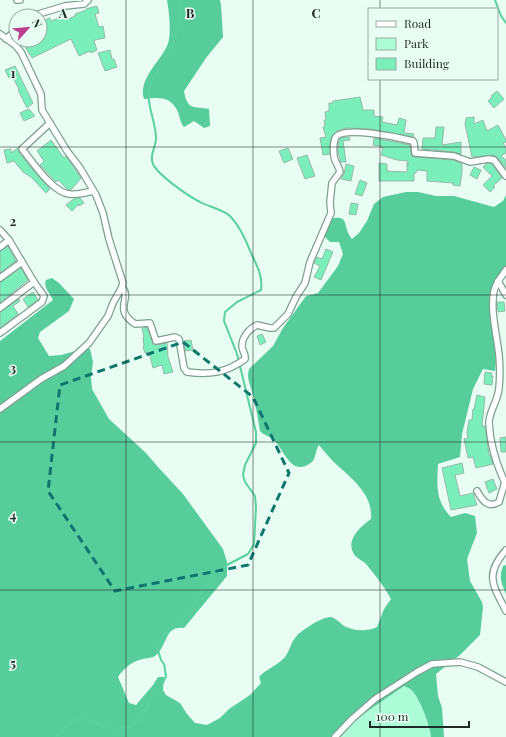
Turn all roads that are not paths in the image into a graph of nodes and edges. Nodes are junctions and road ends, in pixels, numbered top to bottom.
1 (88, 0) edge
2 (48, 11) edge
3 (0, 34) edge
4 (6, 39) joint
5 (50, 123) junction
6 (506, 176) edge
7 (93, 191) junction
8 (0, 230) edge
9 (9, 240) junction
10 (0, 247) edge
11 (22, 262) junction
12 (506, 270) edge
13 (0, 278) edge
14 (498, 281) junction
15 (34, 282) junction
16 (122, 287) junction
17 (506, 295) edge
18 (0, 308) edge
19 (0, 333) edge
20 (0, 409) edge
21 (505, 483) edge
22 (477, 491) dead end
23 (506, 550) edge
24 (506, 611) edge
25 (506, 682) edge
26 (335, 737) edge

1 - 2 street
3 - 4 street
4 - 5 street
5 - 7 street
5 - 7 street
6 - 16 street
7 - 16 street
8 - 9 street
9 - 10 street
9 - 11 street
11 - 13 street
11 - 15 street
12 - 14 street
14 - 17 street
14 - 21 street
15 - 18 street
15 - 19 street
16 - 20 street
21 - 22 street
23 - 24 street
25 - 26 street

